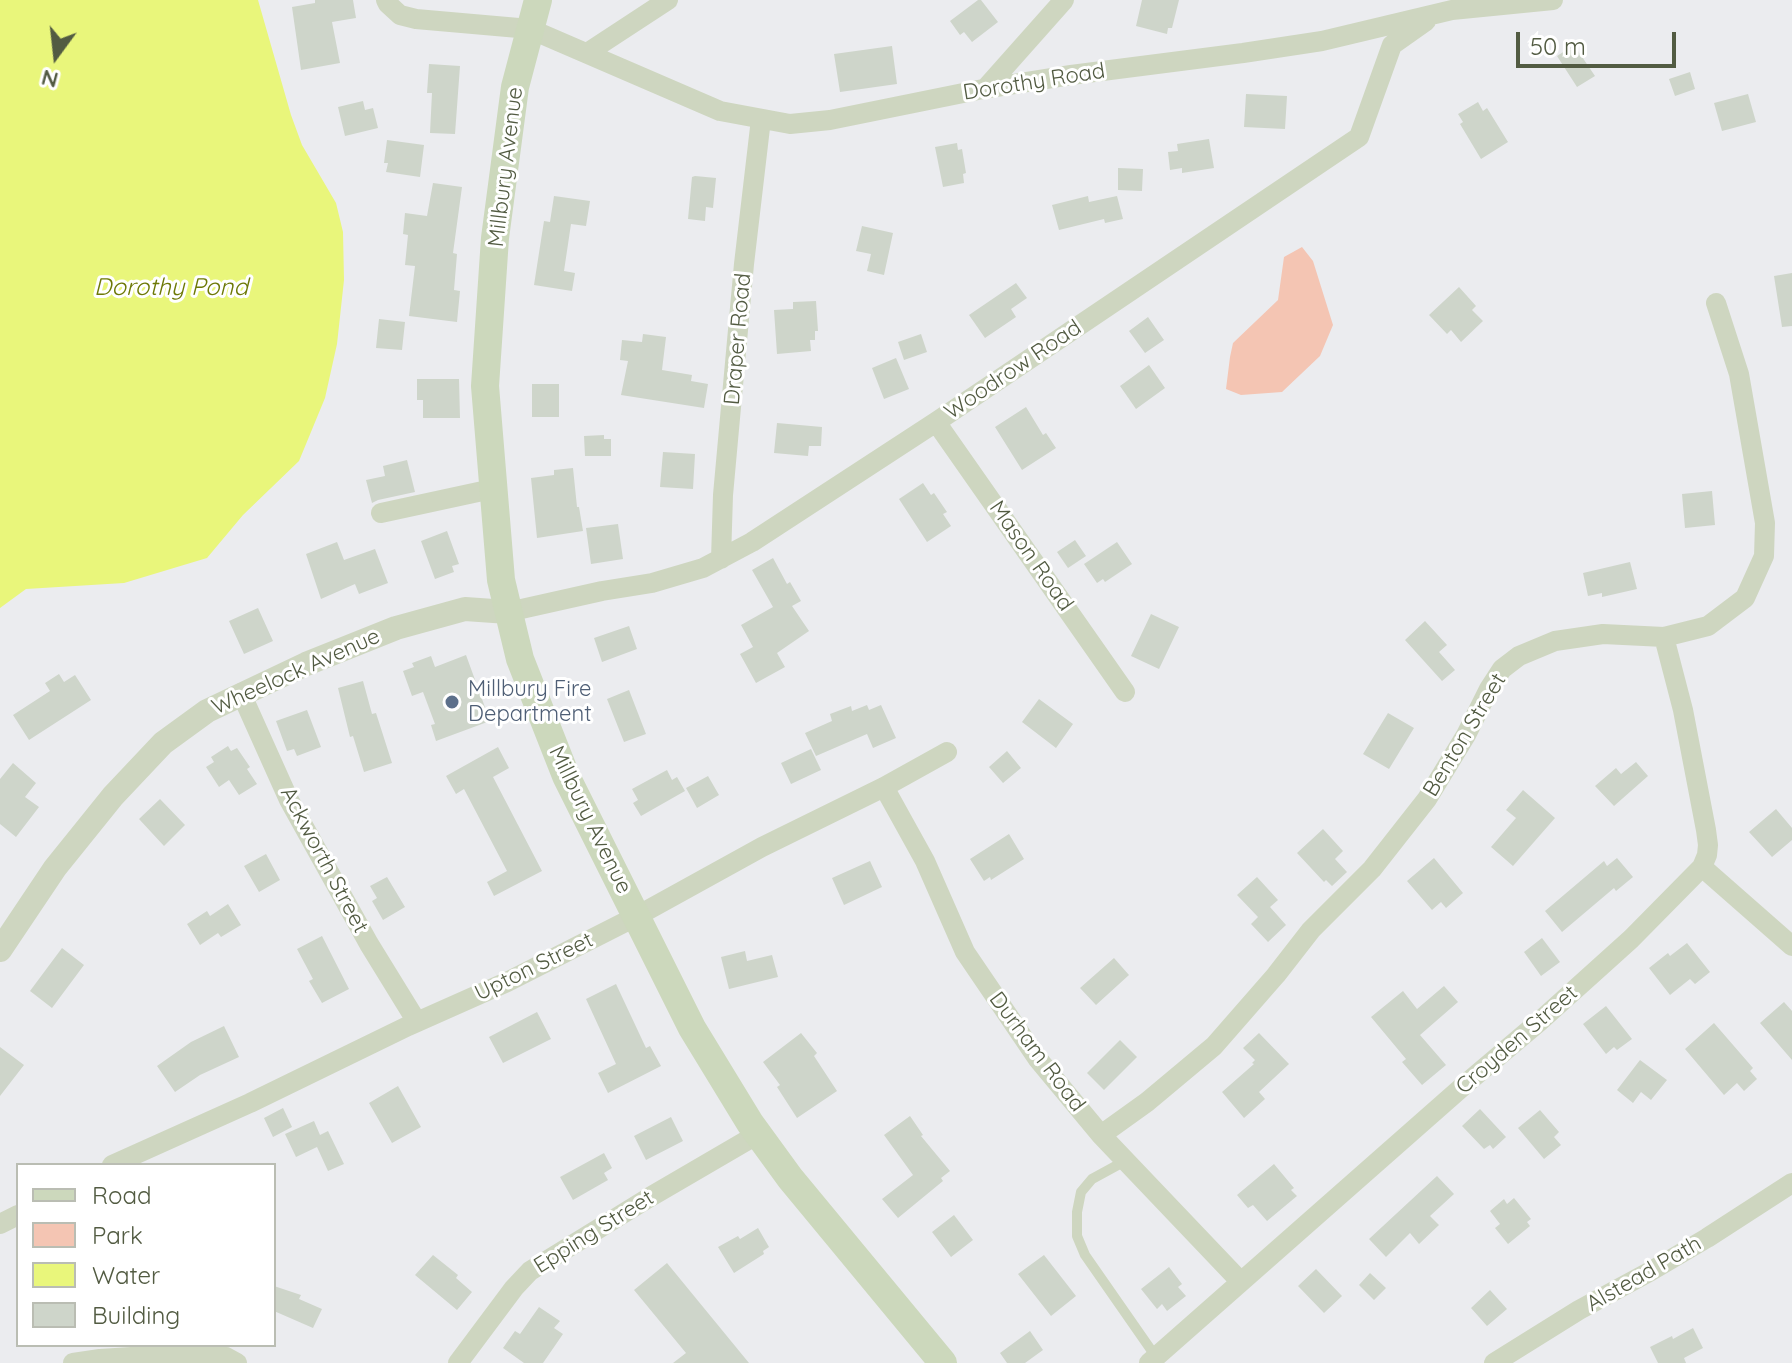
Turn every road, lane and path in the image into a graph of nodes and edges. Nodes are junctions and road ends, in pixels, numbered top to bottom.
1 (386, 0) edge
2 (538, 0) edge
3 (668, 0) edge
4 (1064, 0) edge
5 (1553, 0) edge
6 (1435, 14) junction
7 (530, 29) junction
8 (587, 53) junction
9 (985, 89) junction
10 (761, 119) junction
11 (1716, 303) dead end
12 (936, 422) junction
13 (492, 489) junction
14 (381, 513) dead end
15 (721, 559) junction
16 (508, 612) junction
17 (1664, 637) junction
18 (1125, 692) dead end
19 (241, 693) junction
20 (947, 752) dead end
21 (884, 787) junction
22 (1702, 867) junction
23 (637, 916) junction
24 (1792, 946) edge
25 (0, 950) edge
26 (417, 1022) junction
27 (758, 1134) junction
28 (1101, 1135) junction
29 (1125, 1161) junction
30 (117, 1163) edge
31 (1792, 1183) edge
32 (1241, 1282) junction
33 (1152, 1360) edge
34 (73, 1363) edge
35 (237, 1363) edge
36 (458, 1363) edge
37 (943, 1363) edge
38 (1494, 1363) edge

1 - 7 street, Dorothy Road
2 - 7 main road, Millbury Avenue
3 - 8 street
4 - 9 street
5 - 6 street, Dorothy Road
6 - 9 street, Dorothy Road
6 - 12 street, Woodrow Road
7 - 8 street, Dorothy Road
7 - 13 main road, Millbury Avenue
8 - 10 street, Dorothy Road
9 - 10 street, Dorothy Road
10 - 15 street, Draper Road
11 - 17 street, Benton Street
12 - 15 street, Woodrow Road
12 - 18 street, Mason Road
13 - 14 street
13 - 16 main road, Millbury Avenue
15 - 16 street, Woodrow Road
16 - 19 street, Wheelock Avenue
16 - 23 main road, Millbury Avenue
17 - 22 street
17 - 28 street, Benton Street
19 - 25 street, Wheelock Avenue
19 - 26 street, Ackworth Street
20 - 21 street, Upton Street
21 - 23 street, Upton Street
21 - 28 street, Durham Road
22 - 24 street
22 - 32 street, Croyden Street
23 - 26 street, Upton Street
23 - 27 main road, Millbury Avenue
26 - 30 street, Upton Street
27 - 36 street, Epping Street
27 - 37 main road, Millbury Avenue
28 - 29 street, Durham Road
29 - 32 street, Durham Road
29 - 33 lane
31 - 38 street, Alstead Path
32 - 33 street, Croyden Street
34 - 35 street

